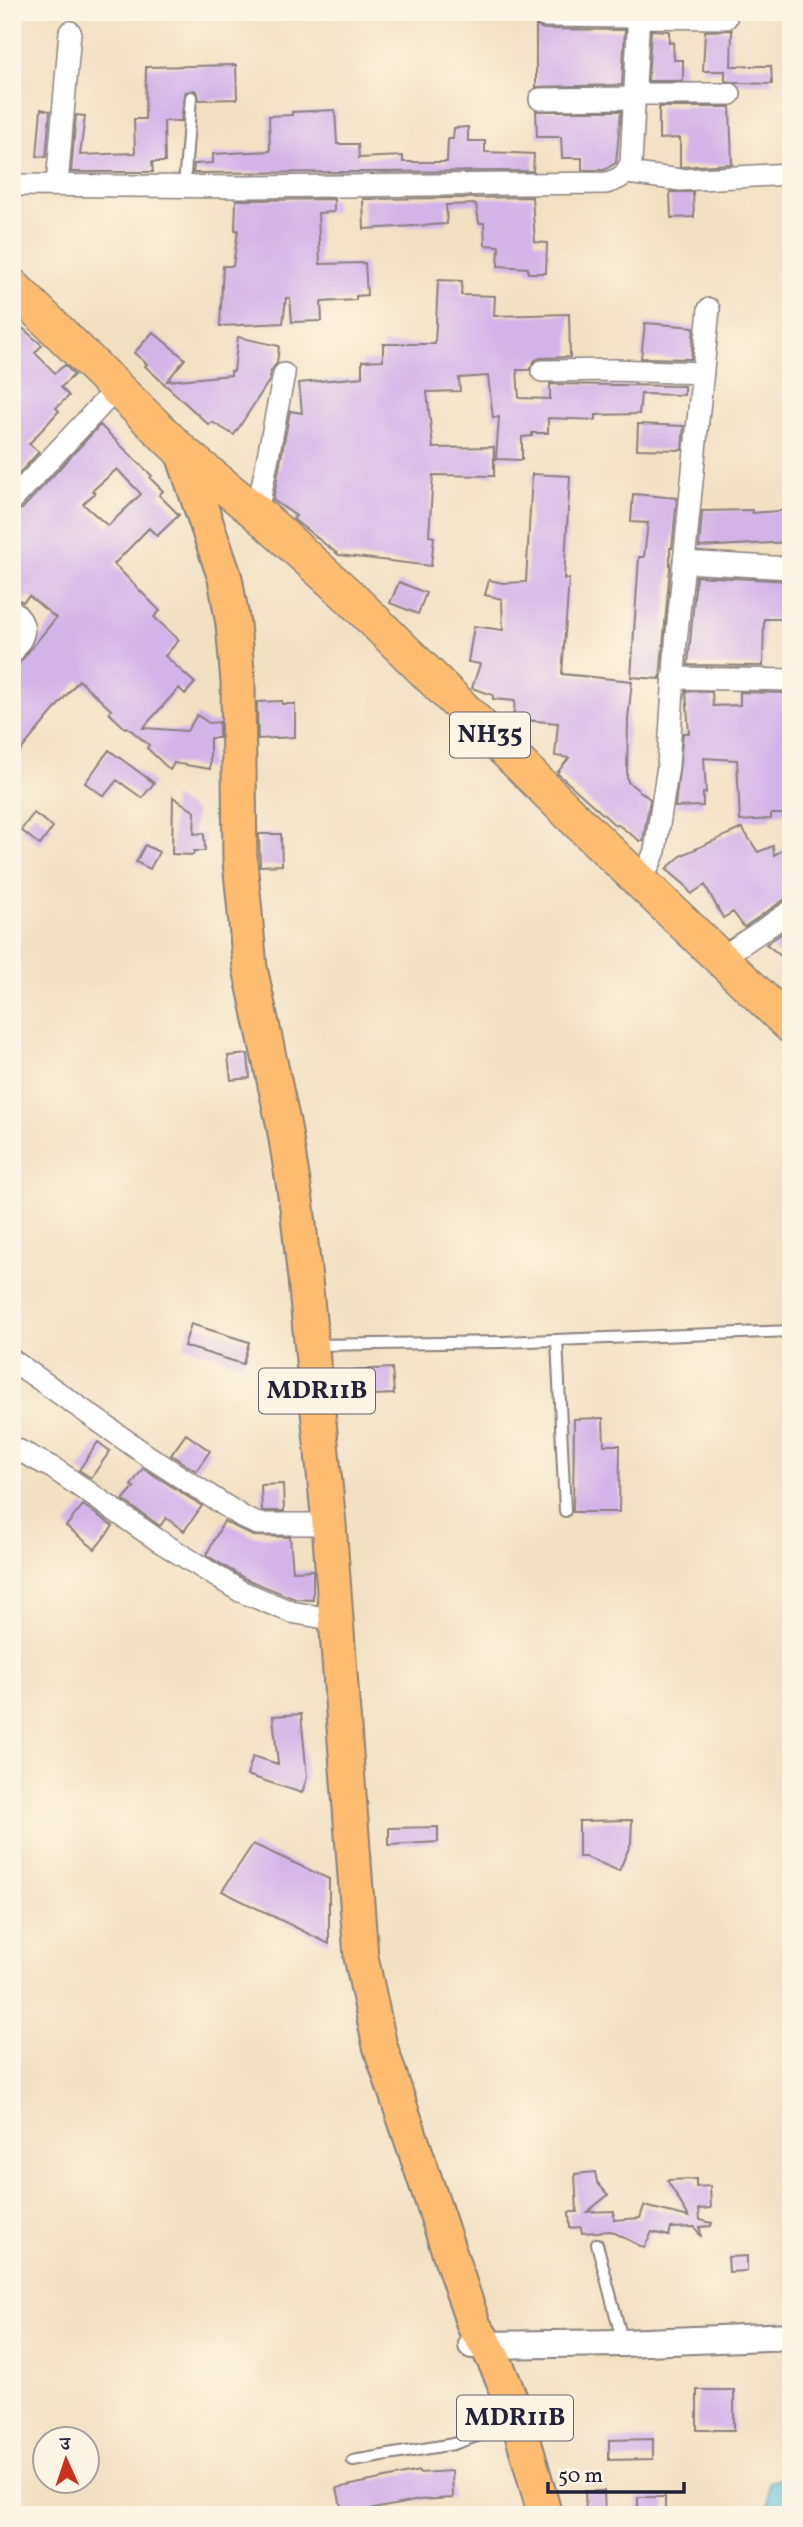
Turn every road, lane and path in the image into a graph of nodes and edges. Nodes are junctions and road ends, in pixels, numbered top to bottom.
1 (639, 14) edge
2 (544, 16) dead end
3 (726, 18) dead end
4 (70, 32) dead end
5 (730, 94) dead end
6 (635, 96) junction
7 (191, 97) dead end
8 (540, 99) dead end
9 (627, 173) junction
10 (791, 174) edge
11 (12, 185) edge
12 (57, 185) junction
13 (184, 187) junction
14 (12, 286) edge
15 (709, 310) dead end
16 (542, 371) dead end
17 (703, 373) junction
18 (284, 374) dead end
19 (117, 388) junction
20 (182, 452) junction
21 (12, 500) edge
22 (257, 513) junction
23 (684, 562) junction
24 (791, 568) edge
25 (12, 610) edge
26 (12, 653) edge
27 (673, 678) junction
28 (791, 680) edge
29 (642, 882) junction
30 (791, 911) edge
31 (721, 958) junction
32 (791, 1026) edge
33 (791, 1331) edge
34 (558, 1340) junction
35 (312, 1345) junction
36 (15, 1368) edge
37 (12, 1447) edge
38 (565, 1511) dead end
39 (329, 1524) junction
40 (336, 1620) junction
41 (597, 2244) dead end
42 (791, 2336) edge
43 (477, 2338) junction
44 (623, 2343) junction
45 (498, 2430) junction
46 (353, 2461) dead end
47 (524, 2515) edge
48 (545, 2515) edge

1 - 2 street
1 - 3 street
1 - 6 street
4 - 12 street
5 - 6 street
6 - 8 street
6 - 9 street
7 - 13 lane
9 - 10 street
9 - 13 street
11 - 12 street
12 - 13 street
14 - 19 highway, NH35
15 - 17 street
16 - 17 street
17 - 23 street
18 - 22 street
19 - 20 highway, NH35
19 - 21 street
20 - 22 highway, NH35
20 - 35 main road, MDR11B
22 - 29 highway, NH35
23 - 24 street
23 - 27 street
25 - 26 street
27 - 28 street
27 - 29 street
29 - 31 highway, NH35
30 - 31 street
31 - 32 highway, NH35
33 - 34 lane
34 - 35 lane
34 - 38 lane
35 - 39 main road, MDR11B
36 - 39 street
37 - 40 street
39 - 40 main road, MDR11B
40 - 43 main road, MDR11B
41 - 44 lane
42 - 44 street
43 - 44 street
43 - 45 main road, MDR11B
43 - 48 main road, MDR11B
45 - 46 lane
45 - 47 main road, MDR11B

